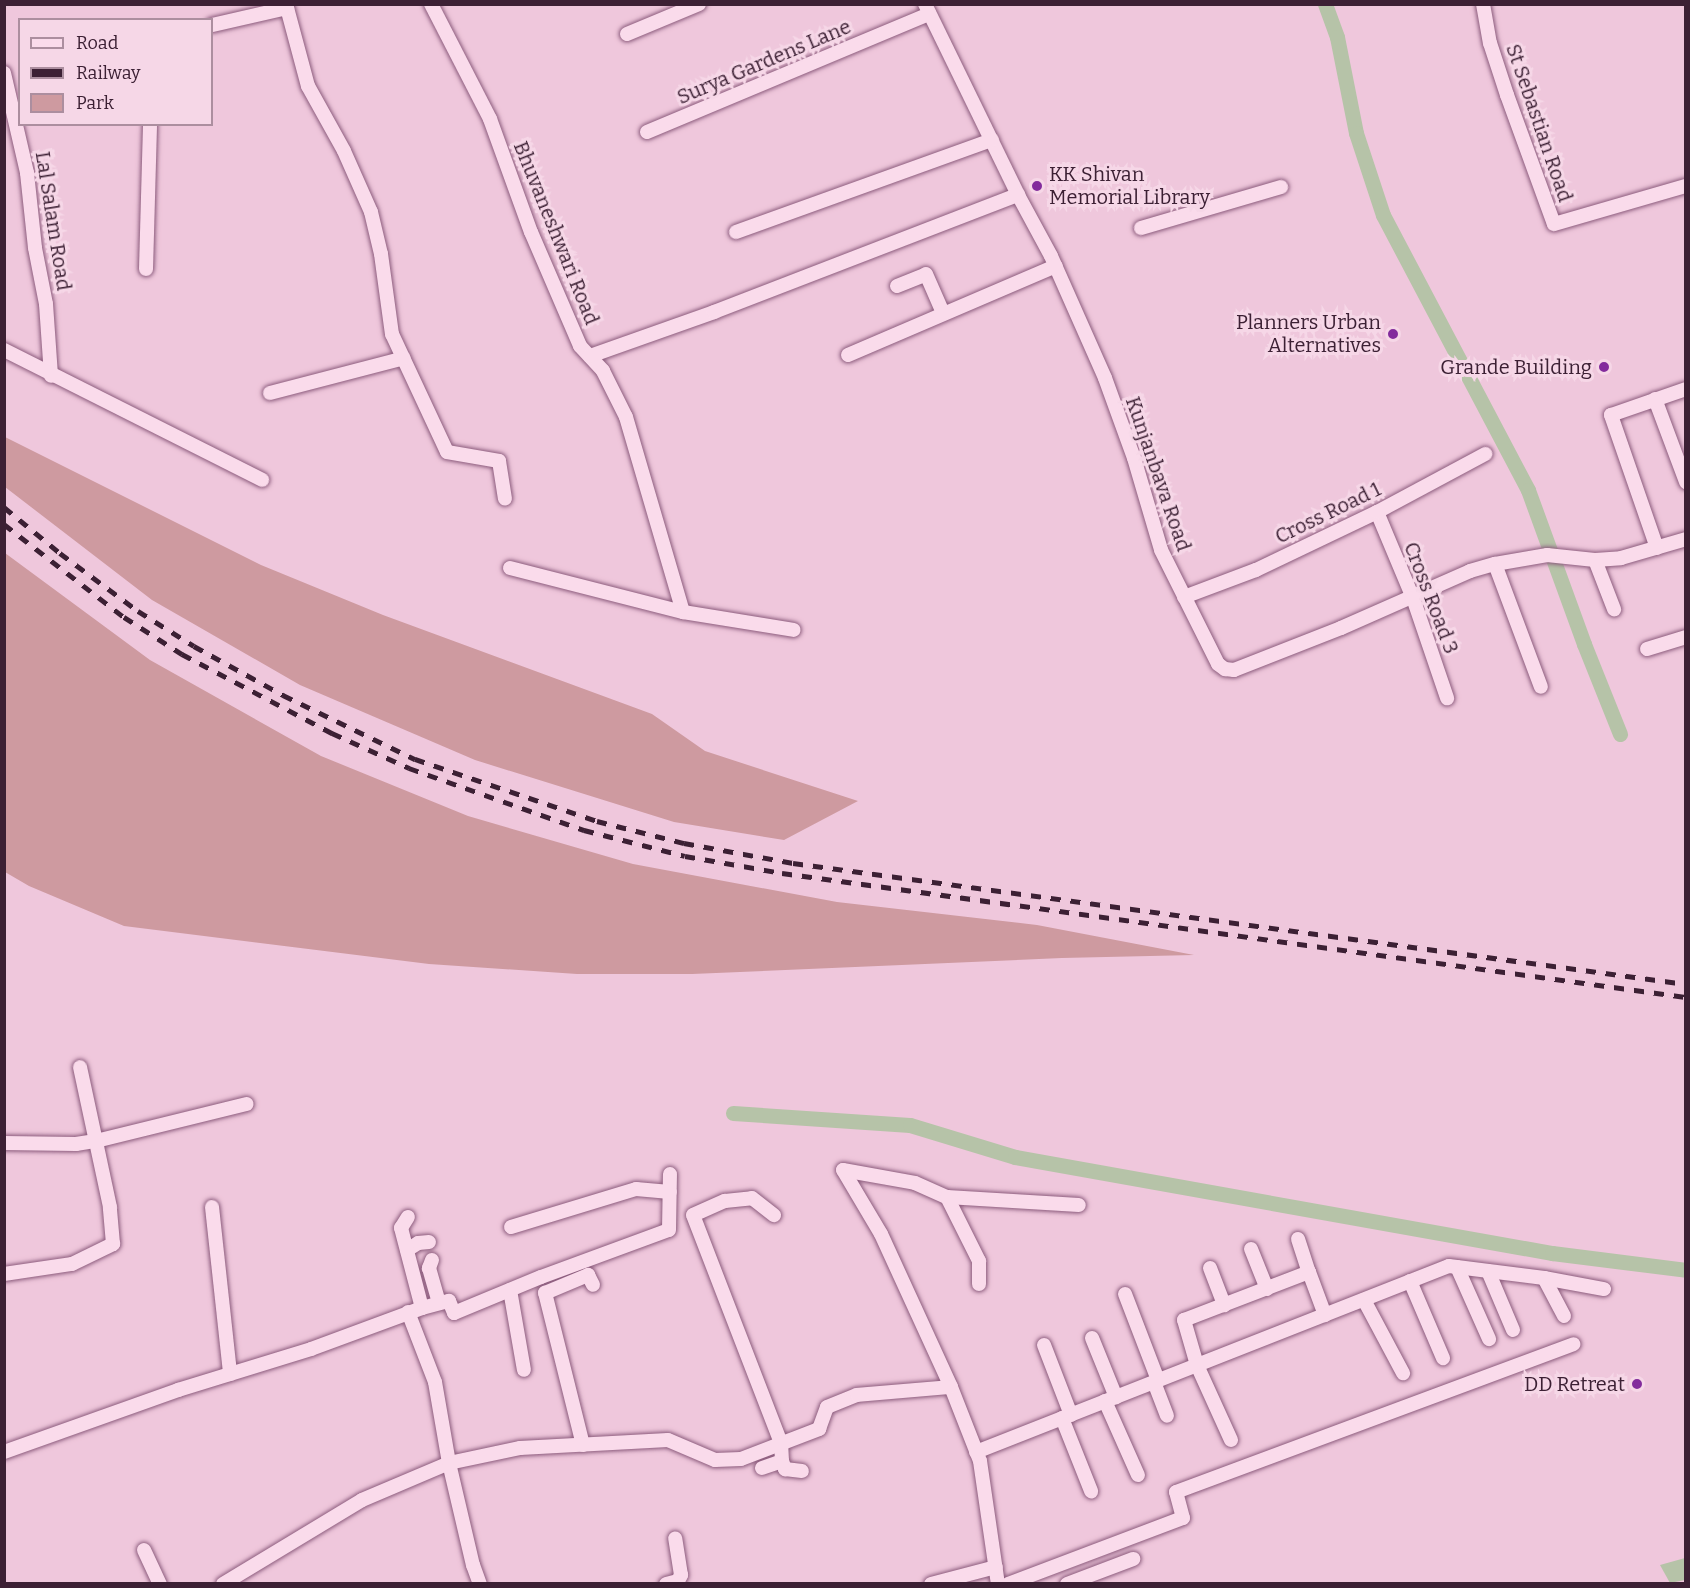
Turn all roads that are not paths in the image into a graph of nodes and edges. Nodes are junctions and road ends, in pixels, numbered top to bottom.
1 (431, 4) edge
2 (699, 4) edge
3 (1483, 4) edge
4 (287, 6) edge
5 (927, 9) edge
6 (213, 24) edge
7 (627, 34) dead end
8 (4, 73) edge
9 (150, 126) edge
10 (647, 132) dead end
11 (992, 140) junction
12 (1686, 186) edge
13 (1281, 187) dead end
14 (1018, 195) junction
15 (1141, 228) dead end
16 (735, 232) dead end
17 (1056, 266) junction
18 (146, 269) dead end
19 (897, 286) dead end
20 (943, 313) junction
21 (4, 350) edge
22 (848, 355) dead end
23 (590, 356) junction
24 (404, 358) junction
25 (51, 376) junction
26 (1686, 389) edge
27 (270, 393) dead end
28 (1655, 399) junction
29 (1485, 454) dead end
30 (262, 480) dead end
31 (1686, 482) edge
32 (505, 499) dead end
33 (1377, 512) junction
34 (1686, 539) edge
35 (1657, 548) junction
36 (1595, 560) junction
37 (1495, 564) junction
38 (510, 568) dead end
39 (1184, 597) junction
40 (1413, 598) junction
41 (1614, 609) dead end
42 (683, 612) junction
43 (794, 630) dead end
44 (1686, 637) edge
45 (1647, 649) dead end
46 (1541, 687) dead end
47 (1446, 698) dead end
48 (80, 1067) dead end
49 (247, 1104) dead end
50 (96, 1141) junction
51 (4, 1143) edge
52 (670, 1174) dead end
53 (670, 1192) junction
54 (947, 1197) junction
55 (1079, 1205) dead end
56 (212, 1206) dead end
57 (669, 1212) junction
58 (693, 1215) junction
59 (774, 1215) dead end
60 (408, 1217) dead end
61 (511, 1227) dead end
62 (1298, 1239) dead end
63 (429, 1242) dead end
64 (1251, 1249) dead end
65 (407, 1251) junction
66 (432, 1260) dead end
67 (1457, 1267) junction
68 (1210, 1268) dead end
69 (1488, 1271) junction
70 (1309, 1272) junction
71 (4, 1274) edge
72 (540, 1277) junction
73 (1544, 1278) junction
74 (1410, 1281) junction
75 (979, 1284) dead end
76 (593, 1286) dead end
77 (1267, 1288) junction
78 (1604, 1289) dead end
79 (510, 1290) junction
80 (545, 1293) junction
81 (1125, 1294) dead end
82 (1364, 1300) junction
83 (439, 1303) junction
84 (1224, 1305) junction
85 (415, 1310) junction
86 (1325, 1315) junction
87 (1564, 1316) dead end
88 (1513, 1330) dead end
89 (1092, 1338) dead end
90 (1489, 1338) dead end
91 (1573, 1344) dead end
92 (1044, 1345) dead end
93 (1443, 1358) dead end
94 (1197, 1365) junction
95 (524, 1370) dead end
96 (1403, 1373) dead end
97 (230, 1374) junction
98 (1156, 1381) junction
99 (951, 1387) junction
100 (1111, 1399) junction
101 (1066, 1416) junction
102 (1167, 1416) dead end
103 (1232, 1440) dead end
104 (781, 1443) junction
105 (583, 1445) junction
106 (4, 1452) edge
107 (976, 1452) junction
108 (782, 1461) junction
109 (449, 1463) junction
110 (762, 1468) dead end
111 (802, 1471) dead end
112 (1138, 1475) dead end
113 (1091, 1491) dead end
114 (675, 1538) dead end
115 (144, 1550) dead end
116 (1133, 1559) dead end
117 (996, 1567) junction
118 (160, 1584) edge
119 (223, 1584) edge
120 (480, 1584) edge
121 (666, 1584) edge
122 (931, 1584) edge
123 (998, 1584) edge
124 (1008, 1584) edge
125 (1067, 1584) edge

1 - 23 street, Bhuvaneshwari Road
2 - 7 street
3 - 12 street, St Sebastian Road
4 - 6 street
4 - 24 street
5 - 10 street, Surya Gardens Lane
5 - 11 street, Kunjanbava Road
8 - 25 street, Lal Salam Road
9 - 18 street
11 - 14 street, Kunjanbava Road
11 - 16 street
13 - 15 street
14 - 17 street, Kunjanbava Road
14 - 23 street
17 - 20 street
17 - 39 street, Kunjanbava Road
19 - 20 street
20 - 22 street
21 - 25 street
23 - 42 street, Bhuvaneshwari Road
24 - 27 street
24 - 32 street
25 - 30 street
26 - 28 street
28 - 31 street
28 - 35 street
29 - 33 street, Cross Road 1
33 - 39 street, Cross Road 1
33 - 40 street, Cross Road 3
34 - 35 street, Kunjanbava Road
35 - 36 street, Kunjanbava Road
36 - 37 street, Kunjanbava Road
36 - 41 street
37 - 40 street, Kunjanbava Road
37 - 46 street
38 - 42 street
39 - 40 street, Kunjanbava Road
40 - 47 street, Cross Road 3
42 - 43 street
44 - 45 street
48 - 50 street
49 - 50 street
50 - 51 street
50 - 71 street
52 - 53 street
53 - 57 street
53 - 61 street
54 - 55 street
54 - 75 street
54 - 99 street
56 - 97 street
57 - 58 street
57 - 72 street
58 - 59 street
58 - 104 street
60 - 65 street
62 - 70 street
63 - 65 street
64 - 77 street
65 - 85 street
66 - 83 street
67 - 69 street
67 - 74 street
67 - 90 street
68 - 84 street
69 - 73 street
69 - 88 street
70 - 77 street
70 - 86 street
72 - 79 street
72 - 80 street
73 - 78 street
73 - 87 street
74 - 82 street
74 - 93 street
76 - 80 street
77 - 84 street
79 - 83 street
79 - 95 street
80 - 105 street
81 - 98 street
82 - 86 street
82 - 96 street
83 - 85 street
84 - 94 street
85 - 97 street
85 - 109 street
86 - 94 street
89 - 100 street
91 - 124 street
92 - 101 street
94 - 98 street
94 - 103 street
97 - 106 street
98 - 100 street
98 - 102 street
99 - 104 street
99 - 107 street
100 - 101 street
100 - 112 street
101 - 107 street
101 - 113 street
104 - 105 street
104 - 108 street
105 - 109 street
107 - 117 street
108 - 110 street
108 - 111 street
109 - 119 street
109 - 120 street
114 - 121 street
115 - 118 street
116 - 125 street
117 - 122 street
117 - 123 street

